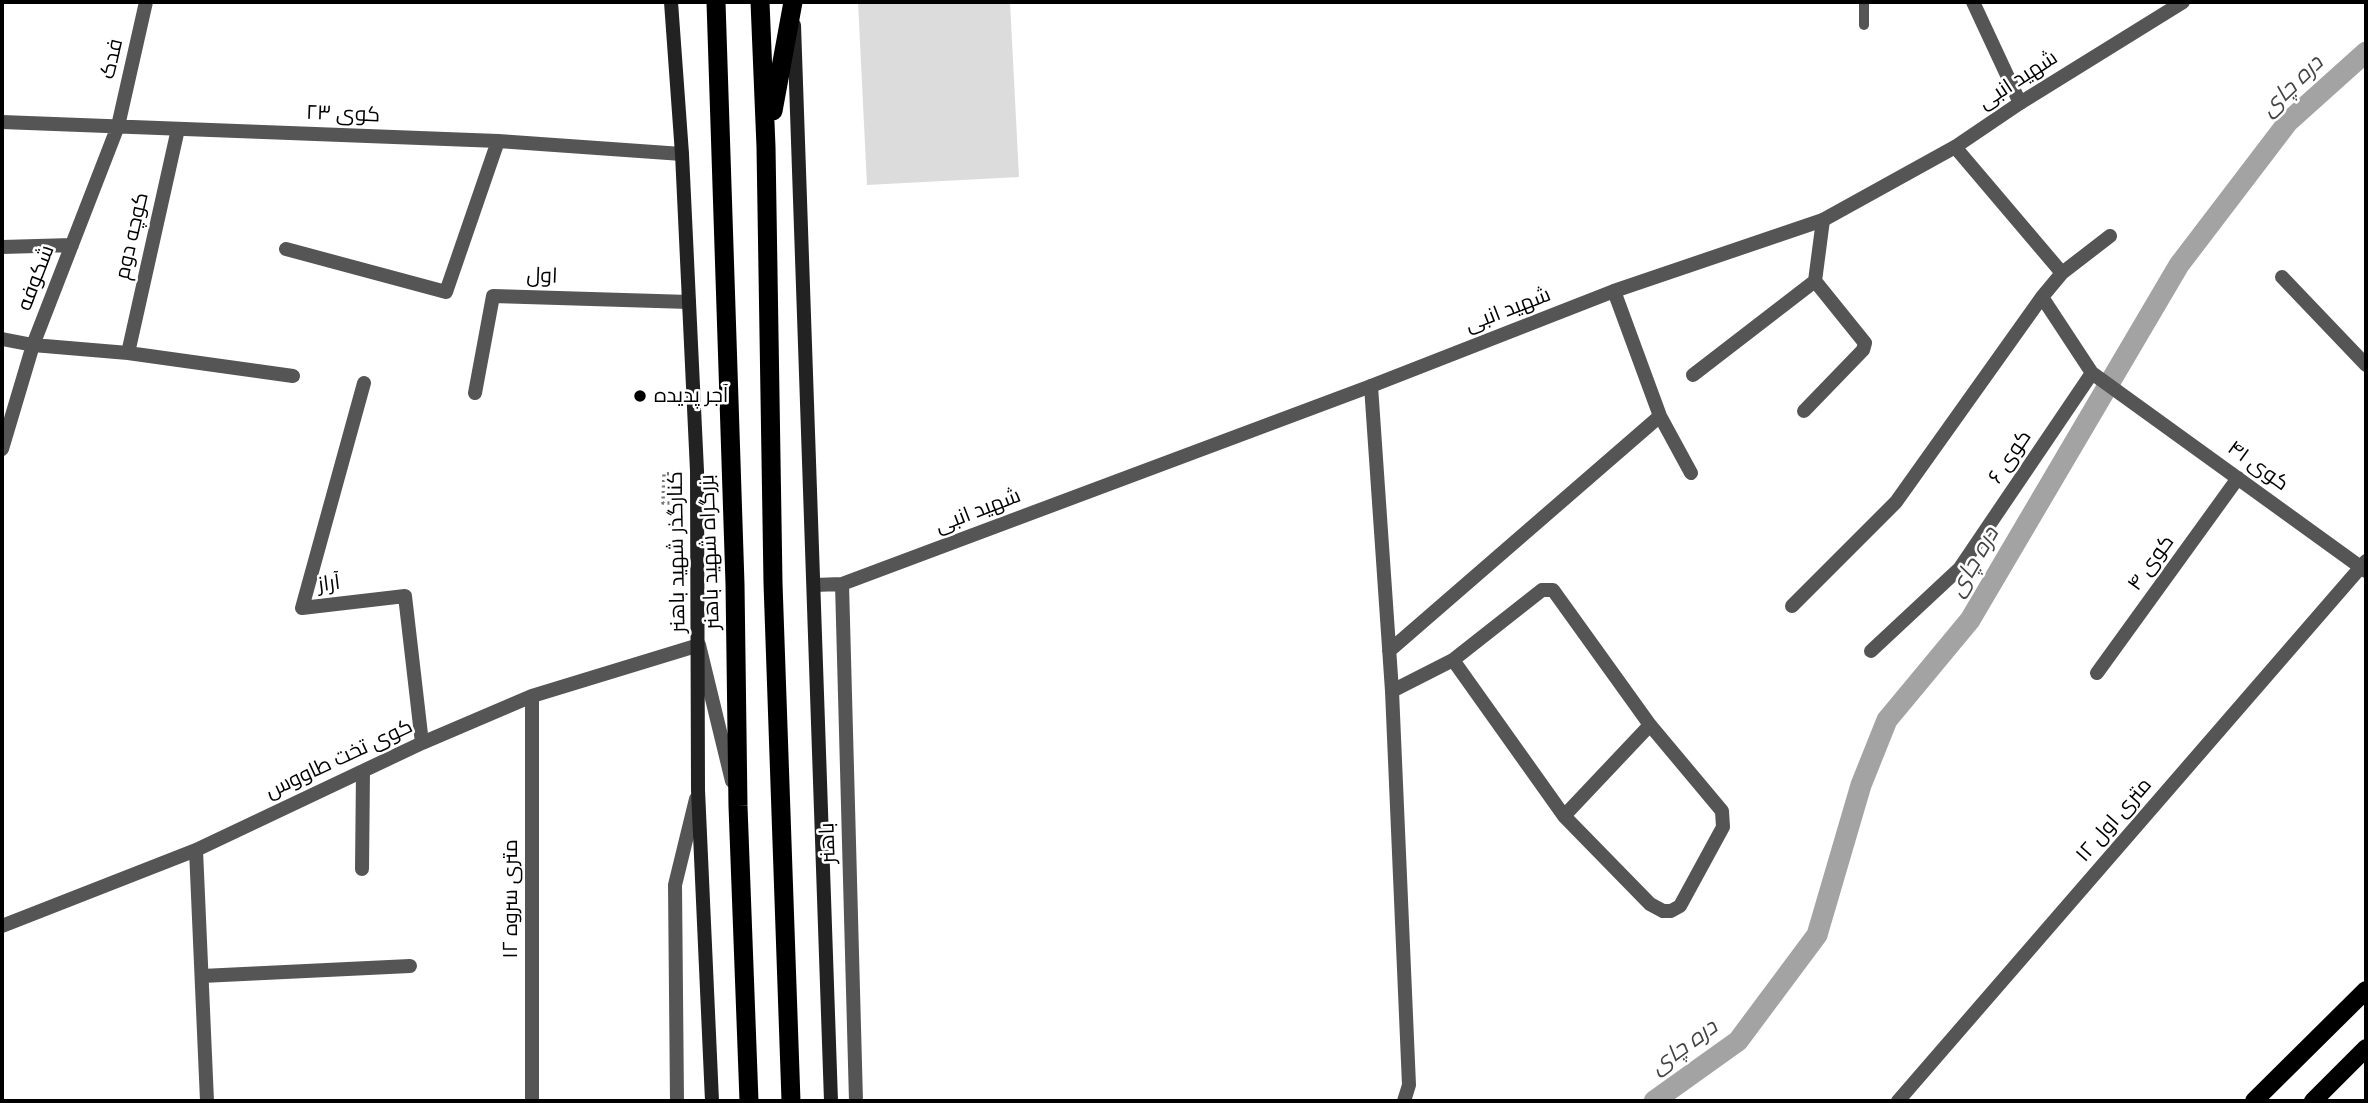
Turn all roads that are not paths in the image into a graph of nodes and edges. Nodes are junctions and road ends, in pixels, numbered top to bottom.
1 (146, 2) edge
2 (671, 2) edge
3 (716, 2) edge
4 (761, 2) edge
5 (794, 2) edge
6 (1864, 2) edge
7 (1973, 2) edge
8 (2183, 2) edge
9 (1864, 25) dead end
10 (2020, 103) junction
11 (2, 122) edge
12 (118, 126) junction
13 (178, 128) junction
14 (498, 141) junction
15 (766, 147) junction
16 (1955, 147) junction
17 (682, 154) junction
18 (1823, 220) junction
19 (2110, 236) dead end
20 (72, 245) junction
21 (2, 247) edge
22 (286, 249) dead end
23 (2062, 273) junction
24 (2282, 276) dead end
25 (1815, 281) junction
26 (1615, 291) junction
27 (2042, 297) junction
28 (689, 302) junction
29 (2, 340) edge
30 (33, 345) junction
31 (128, 353) junction
32 (2366, 365) edge
33 (2092, 373) junction
34 (1693, 375) dead end
35 (293, 376) dead end
36 (364, 383) dead end
37 (1371, 386) junction
38 (475, 393) dead end
39 (1804, 411) dead end
40 (1660, 416) junction
41 (2, 449) edge
42 (1691, 473) dead end
43 (2238, 478) junction
44 (2365, 566) edge
45 (842, 584) junction
46 (814, 585) junction
47 (1792, 606) dead end
48 (699, 645) junction
49 (1871, 651) dead end
50 (1389, 652) junction
51 (1452, 660) junction
52 (2098, 673) dead end
53 (1392, 691) junction
54 (532, 696) junction
55 (1650, 725) junction
56 (422, 743) junction
57 (363, 771) junction
58 (698, 790) junction
59 (738, 806) junction
60 (1564, 816) junction
61 (196, 850) junction
62 (362, 869) dead end
63 (2, 926) edge
64 (410, 965) dead end
65 (202, 976) junction
66 (2366, 990) edge
67 (2366, 1048) edge
68 (1900, 1100) edge
69 (207, 1101) edge
70 (532, 1101) edge
71 (677, 1101) edge
72 (712, 1101) edge
73 (749, 1101) edge
74 (791, 1101) edge
75 (831, 1101) edge
76 (856, 1101) edge
77 (1404, 1101) edge
78 (2254, 1101) edge
79 (2313, 1101) edge

1 - 12 street, فدک
2 - 17 main road, کنارگذر شهید باهنر
3 - 59 highway, بزرگراه شهید باهنر
4 - 15 highway
5 - 15 highway
5 - 46 main road
6 - 9 lane
7 - 10 street
8 - 10 street, شهید انبی
10 - 16 street, شهید انبی
11 - 12 street, کوی ۲۳
12 - 13 street, کوی ۲۳
12 - 20 street, شکوفه
13 - 14 street, کوی ۲۳
13 - 31 street, کوچه دوم
14 - 17 street, کوی ۲۳
14 - 22 street
15 - 74 highway
16 - 18 street, شهید انبی
16 - 23 street
17 - 28 main road, کنارگذر شهید باهنر
18 - 25 street
18 - 26 street, شهید انبی
19 - 23 street
20 - 21 street
20 - 30 street, شکوفه
23 - 27 street
24 - 32 street
25 - 34 street
25 - 39 street
26 - 37 street, شهید انبی
26 - 40 street
27 - 33 street
27 - 47 street
28 - 38 street, اول
28 - 48 main road, کنارگذر شهید باهنر
29 - 30 street
30 - 31 street
30 - 41 street, شکوفه
31 - 35 street
33 - 43 street, کوی ۴۱
33 - 49 street, کوی ۶
36 - 56 street, آراز
37 - 45 street, شهید انبی
37 - 50 street
40 - 42 street
40 - 50 street
43 - 44 street, کوی ۴۱
43 - 52 street, کوی ۴
44 - 68 street, ۱۲ متری اول
45 - 46 street, شهید انبی
45 - 76 street, باهنر
46 - 75 main road
48 - 54 street, کوی تخت طاووس
48 - 58 main road, کنارگذر شهید باهنر
48 - 59 street
50 - 53 street
51 - 53 street
51 - 55 street
51 - 60 street
53 - 77 street
54 - 56 street, کوی تخت طاووس
54 - 70 street, ۱۲ متری سروه
55 - 60 street
55 - 60 street
56 - 57 street, کوی تخت طاووس
57 - 61 street, کوی تخت طاووس
57 - 62 street
58 - 71 street
58 - 72 main road, کنارگذر شهید باهنر
59 - 73 highway, بزرگراه شهید باهنر
61 - 63 street, کوی تخت طاووس
61 - 65 street
64 - 65 street
65 - 69 street
66 - 78 main road
67 - 79 main road

